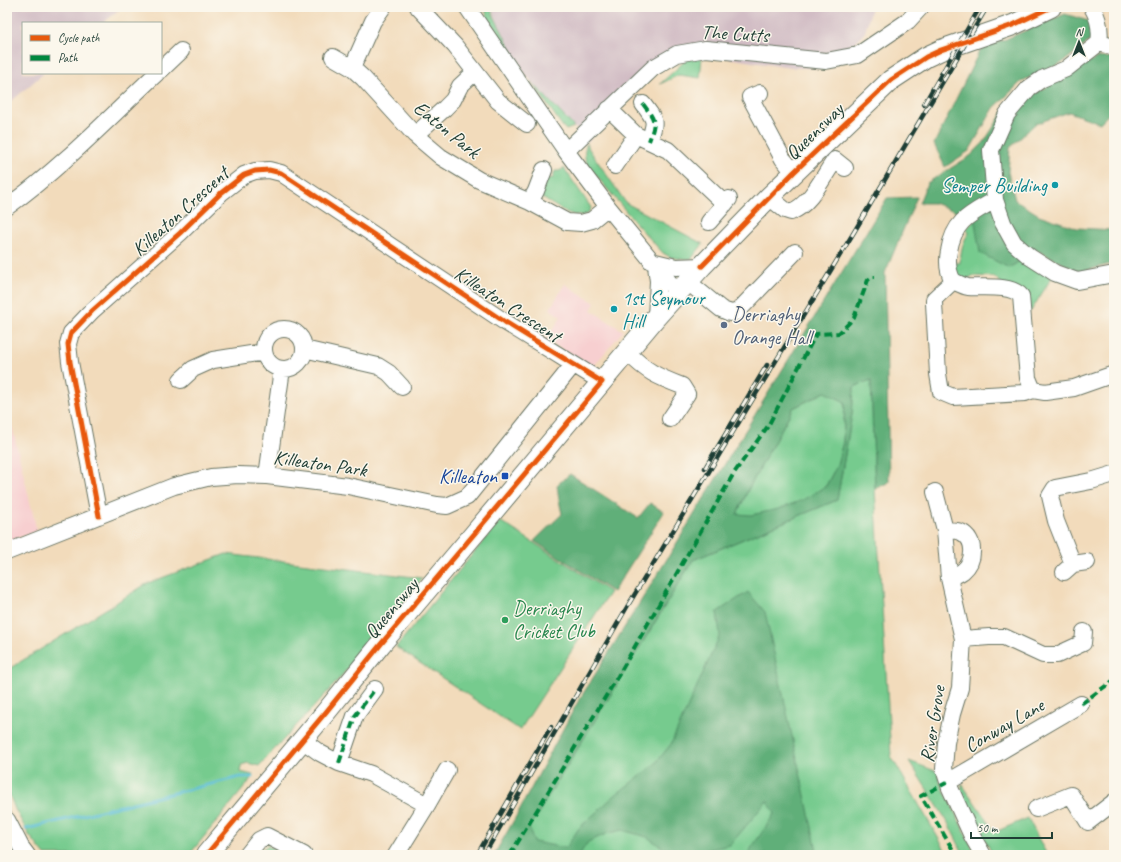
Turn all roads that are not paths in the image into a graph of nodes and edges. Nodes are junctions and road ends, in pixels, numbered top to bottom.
1 (383, 7) edge
2 (418, 7) edge
3 (467, 7) edge
4 (921, 7) edge
5 (1052, 7) edge
6 (1092, 7) edge
7 (1106, 45) edge
8 (181, 51) dead end
9 (334, 57) dead end
10 (352, 68) junction
11 (162, 69) edge
12 (475, 72) junction
13 (156, 74) edge
14 (760, 93) dead end
15 (643, 104) dead end
16 (609, 109) junction
17 (527, 124) dead end
18 (415, 135) junction
19 (643, 138) junction
20 (566, 151) junction
21 (615, 166) dead end
22 (845, 168) dead end
23 (544, 170) dead end
24 (794, 172) junction
25 (769, 197) junction
26 (995, 200) junction
27 (530, 202) junction
28 (7, 207) edge
29 (608, 207) junction
30 (709, 222) dead end
31 (795, 252) dead end
32 (653, 263) junction
33 (702, 266) junction
34 (1114, 274) edge
35 (953, 281) junction
36 (683, 288) junction
37 (656, 317) junction
38 (304, 349) junction
39 (264, 352) junction
40 (627, 352) junction
41 (573, 365) junction
42 (282, 369) junction
43 (1113, 377) edge
44 (181, 380) dead end
45 (602, 382) junction
46 (402, 387) dead end
47 (1033, 390) junction
48 (670, 420) dead end
49 (1114, 474) edge
50 (267, 476) junction
51 (935, 492) dead end
52 (98, 516) junction
53 (945, 530) junction
54 (7, 552) edge
55 (1075, 566) dead end
56 (949, 578) junction
57 (1084, 632) dead end
58 (963, 639) junction
59 (375, 689) dead end
60 (1081, 704) dead end
61 (302, 740) junction
62 (339, 763) junction
63 (447, 770) dead end
64 (948, 782) junction
65 (1114, 802) edge
66 (427, 805) junction
67 (1036, 809) dead end
68 (7, 820) edge
69 (27, 855) edge
70 (206, 855) edge
71 (247, 855) edge
72 (304, 855) edge
73 (396, 855) edge
74 (983, 855) edge

1 - 10 street
2 - 12 street
3 - 20 street
4 - 16 street, The Cutts
5 - 24 main road, Queensway
6 - 7 street
7 - 26 street
8 - 11 street
9 - 10 street, Eaton Park
10 - 18 street, Eaton Park
12 - 17 street
12 - 18 street
13 - 28 street
14 - 24 street
15 - 19 street
16 - 19 street
16 - 20 street, The Cutts
18 - 27 street, Eaton Park
19 - 21 street
19 - 30 street
20 - 29 street
22 - 25 street
23 - 27 street
24 - 25 main road, Queensway
25 - 33 main road, Queensway
26 - 34 street
26 - 35 street
27 - 29 street, Eaton Park
29 - 32 street
31 - 36 street
32 - 33 street
32 - 36 street
32 - 37 street
33 - 36 main road, Queensway
35 - 47 street
35 - 47 street
36 - 37 main road, Queensway
37 - 40 main road, Queensway
38 - 39 street
38 - 42 street
38 - 46 street
39 - 42 street
39 - 44 street
40 - 45 main road, Queensway
40 - 48 street
41 - 45 street, Killeaton Crescent
41 - 50 street, Killeaton Park
41 - 52 street, Killeaton Crescent
42 - 50 street
43 - 47 street
45 - 61 main road, Queensway
49 - 55 street
50 - 52 street, Killeaton Park
51 - 53 street, River Grove
52 - 54 street, Killeaton Park
53 - 56 street, River Grove
53 - 56 street
56 - 58 street, River Grove
57 - 58 street
58 - 64 street, River Grove
59 - 62 street
60 - 64 street, Conway Lane
61 - 62 street
61 - 70 main road, Queensway
62 - 66 street
63 - 66 street
64 - 74 street, River Grove
65 - 67 street
66 - 73 street
68 - 69 street
71 - 72 street

